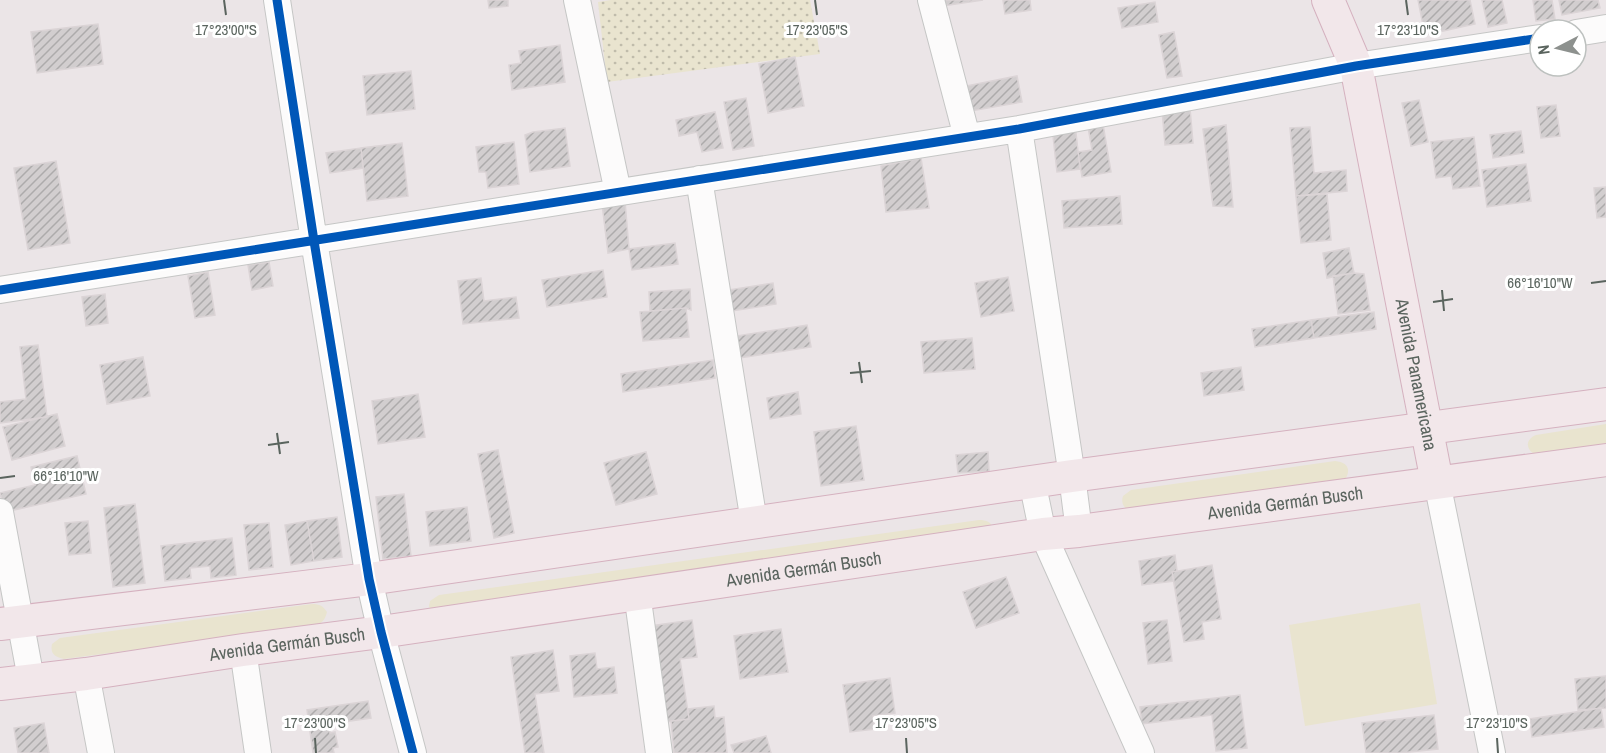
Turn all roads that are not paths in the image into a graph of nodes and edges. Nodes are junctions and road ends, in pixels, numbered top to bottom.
1 (277, 0) edge
2 (577, 0) edge
3 (931, 0) edge
4 (1328, 0) edge
5 (1606, 28) edge
6 (1588, 31) edge
7 (1528, 40) edge
8 (1356, 66) junction
9 (1019, 129) junction
10 (968, 137) junction
11 (699, 179) junction
12 (618, 192) junction
13 (314, 241) junction
14 (0, 290) edge
15 (1606, 404) edge
16 (1426, 428) junction
17 (1606, 460) edge
18 (1072, 476) junction
19 (1032, 481) junction
20 (1437, 482) junction
21 (0, 512) edge
22 (754, 522) junction
23 (1079, 531) junction
24 (1043, 534) junction
25 (369, 579) junction
26 (637, 593) junction
27 (10, 623) edge
28 (381, 632) junction
29 (243, 650) junction
30 (86, 674) junction
31 (31, 680) junction
32 (0, 684) edge
33 (101, 753) edge
34 (258, 753) edge
35 (413, 753) edge
36 (659, 753) edge
37 (1142, 753) edge
38 (1492, 753) edge

1 - 13 street
2 - 12 street
3 - 10 street
4 - 8 main road, Avenida Panamericana
5 - 6 street
7 - 8 street
8 - 9 street
8 - 16 main road, Avenida Panamericana
9 - 10 street
9 - 18 street
10 - 11 street
11 - 12 street
11 - 22 street
12 - 13 street
13 - 14 street
13 - 25 street
15 - 16 main road
16 - 18 main road
16 - 20 main road, Avenida Panamericana
17 - 20 main road, Avenida Germán Busch
18 - 19 main road
18 - 23 street
19 - 22 main road
19 - 24 street
20 - 23 main road, Avenida Germán Busch
20 - 38 street, Avenida Panamericana
21 - 27 street
22 - 25 main road
23 - 24 main road, Avenida Germán Busch
24 - 26 main road, Avenida Germán Busch
24 - 37 street
25 - 27 main road
25 - 28 street
26 - 28 main road, Avenida Germán Busch
26 - 36 street
27 - 31 street
28 - 29 main road, Avenida Germán Busch
28 - 35 street
29 - 30 main road, Avenida Germán Busch
29 - 34 street
30 - 31 main road, Avenida Germán Busch
30 - 33 street
31 - 32 main road, Avenida Germán Busch

